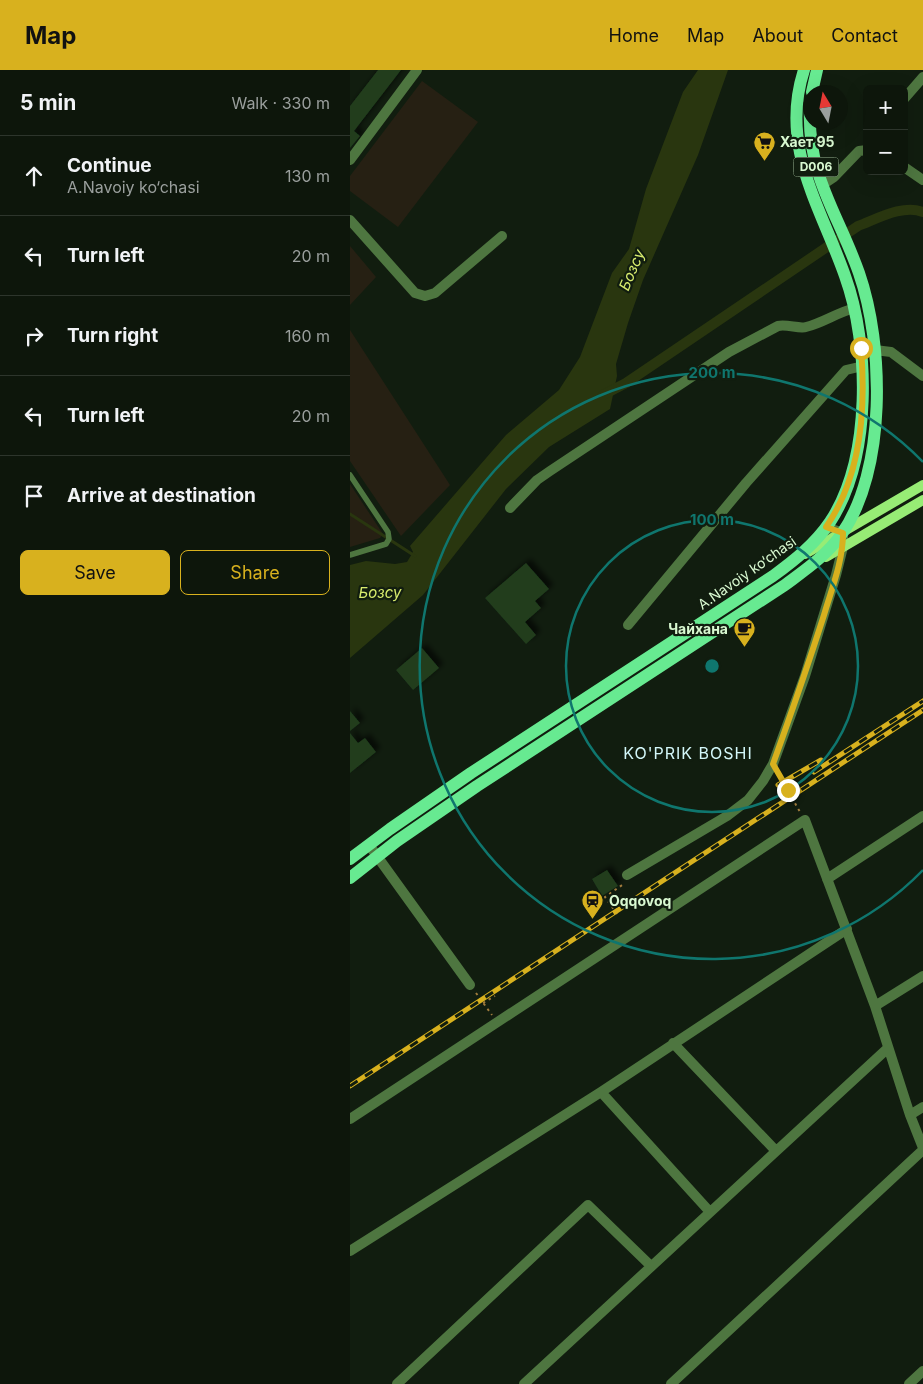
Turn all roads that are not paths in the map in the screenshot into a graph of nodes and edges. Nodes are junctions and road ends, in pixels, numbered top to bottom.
1 (417, 70) edge
2 (804, 70) edge
3 (817, 70) edge
4 (923, 77) edge
5 (814, 85) edge
6 (908, 94) edge
7 (810, 130) edge
8 (863, 151) edge
9 (350, 160) edge
10 (908, 170) edge
11 (923, 180) edge
12 (822, 185) junction
13 (350, 220) edge
14 (831, 225) junction
15 (502, 236) dead end
16 (855, 308) junction
17 (875, 350) junction
18 (863, 366) junction
19 (923, 376) edge
20 (350, 475) edge
21 (923, 485) edge
22 (923, 500) edge
23 (510, 508) dead end
24 (826, 527) junction
25 (843, 533) junction
26 (843, 547) junction
27 (350, 555) edge
28 (796, 560) junction
29 (808, 568) junction
30 (628, 625) dead end
31 (923, 816) edge
32 (390, 829) junction
33 (397, 841) junction
34 (369, 845) junction
35 (377, 856) junction
36 (351, 858) edge
37 (364, 866) junction
38 (627, 875) road end
39 (350, 878) edge
40 (827, 880) junction
41 (847, 929) junction
42 (923, 976) edge
43 (470, 985) road end
44 (875, 1006) junction
45 (673, 1043) junction
46 (888, 1048) junction
47 (602, 1092) junction
48 (923, 1107) edge
49 (910, 1115) junction
50 (350, 1119) edge
51 (923, 1149) edge
52 (776, 1151) junction
53 (710, 1212) junction
54 (350, 1250) edge
55 (651, 1266) junction
56 (923, 1371) edge
57 (396, 1384) edge
58 (524, 1384) edge
59 (671, 1384) edge
60 (909, 1384) edge

1 - 9 street
2 - 14 main road, D006
3 - 5 main road
4 - 6 street
7 - 12 main road, D006
8 - 12 street
10 - 11 street
12 - 14 main road, D006
13 - 15 street
14 - 16 main road, A.Navoiy ko‘chasi / D006
14 - 17 main road, D006
16 - 18 main road, A.Navoiy ko‘chasi / D006
16 - 23 street
17 - 19 street
17 - 25 main road, D006
18 - 24 main road, A.Navoiy ko‘chasi / D006
18 - 30 street
20 - 27 lane
21 - 25 street
22 - 26 street
24 - 25 street
24 - 28 main road, A.Navoiy ko‘chasi / D006
25 - 26 street
25 - 28 street
25 - 29 main road, D006
26 - 29 street
26 - 38 street
28 - 32 main road, A.Navoiy ko‘chasi / D006
29 - 33 main road, D006
31 - 40 street
32 - 33 main road
32 - 34 main road, A.Navoiy ko‘chasi / D006
33 - 35 main road, D006
34 - 35 street
34 - 36 main road, A.Navoiy ko‘chasi / D006
35 - 37 main road, D006
35 - 43 street
36 - 37 main road
37 - 39 main road, D006
40 - 41 street
40 - 50 street
41 - 44 street
41 - 45 street
42 - 44 street
44 - 46 street
45 - 47 street
45 - 52 street
46 - 49 street
46 - 52 street
47 - 53 street
47 - 54 street
48 - 49 street
49 - 51 street
51 - 59 street
52 - 53 street
53 - 55 street
55 - 57 street
55 - 58 street
56 - 60 street

